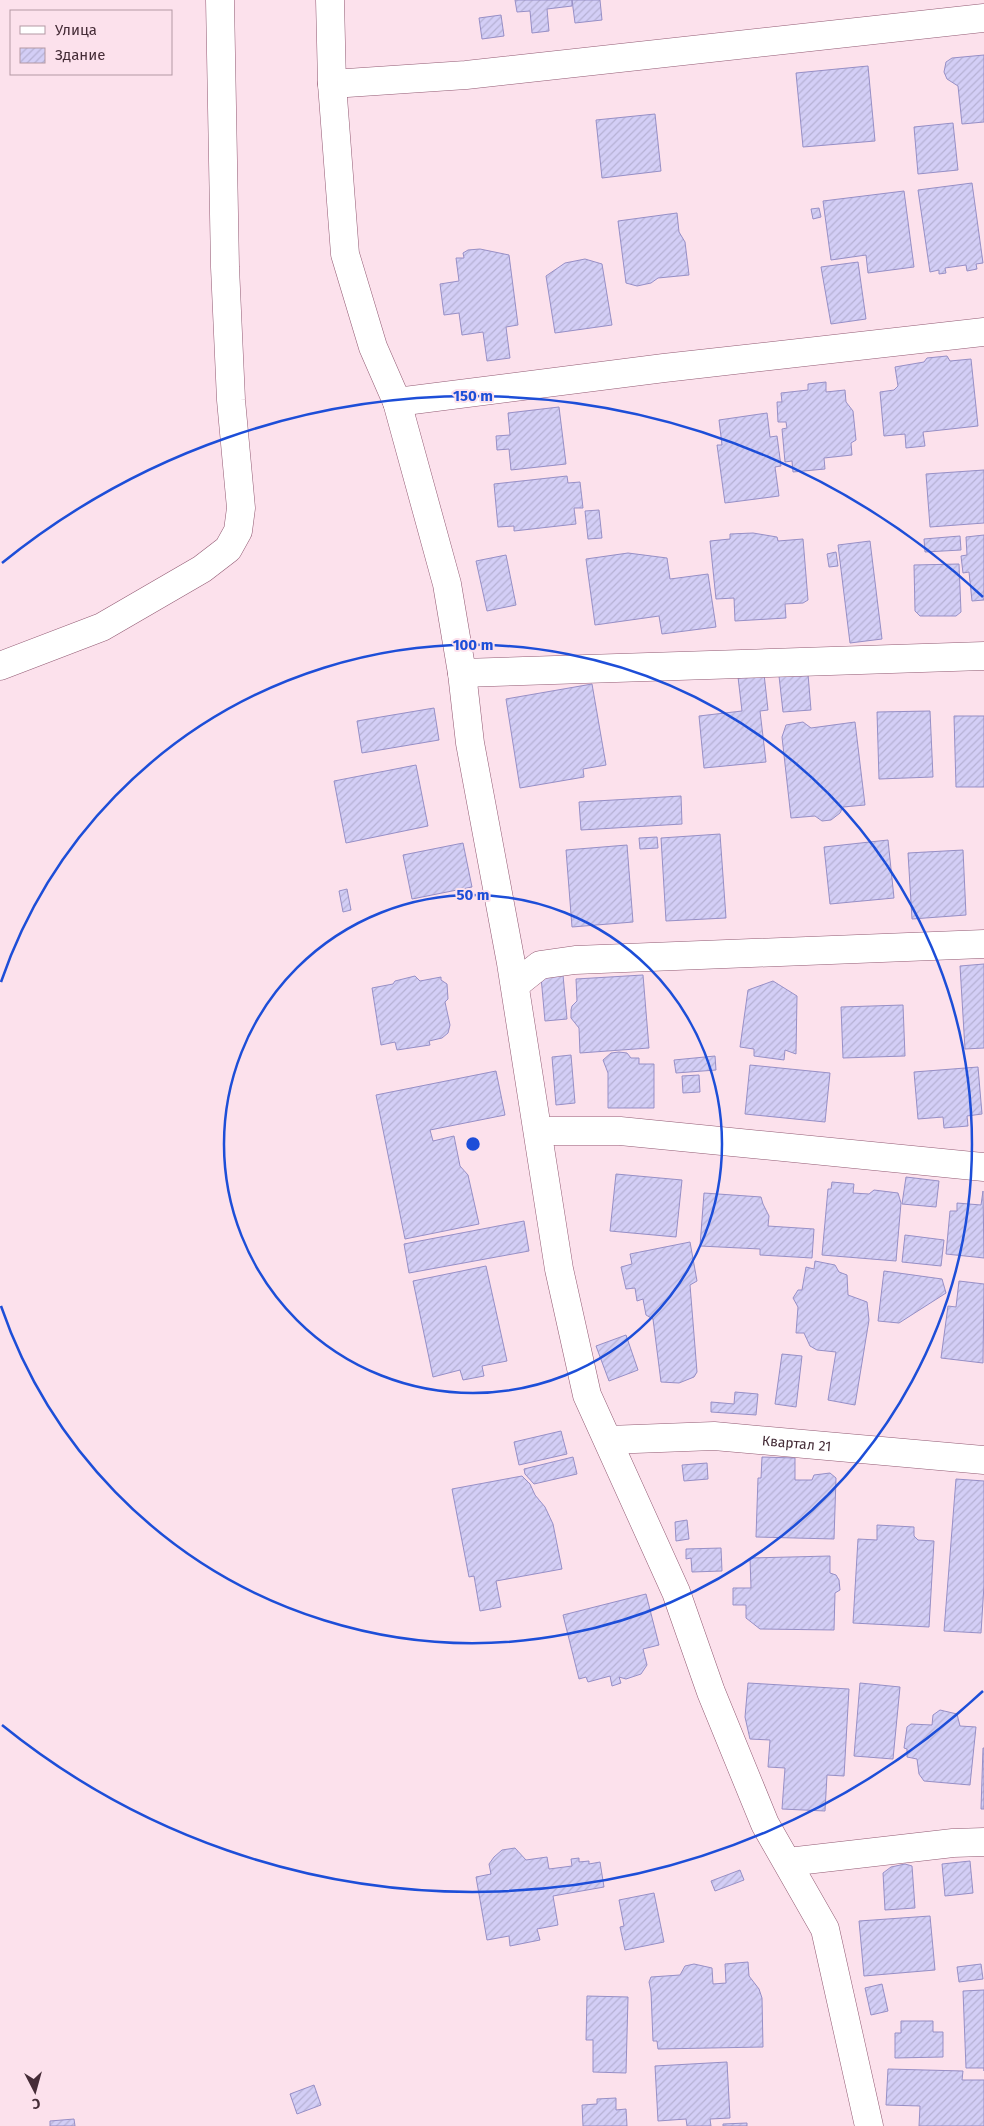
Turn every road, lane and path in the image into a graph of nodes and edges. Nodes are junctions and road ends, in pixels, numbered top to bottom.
1 (220, 0) edge
2 (330, 0) edge
3 (984, 18) edge
4 (332, 84) junction
5 (984, 332) edge
6 (397, 402) junction
7 (984, 656) edge
8 (0, 666) edge
9 (462, 673) junction
10 (984, 944) edge
11 (515, 985) junction
12 (538, 1130) junction
13 (984, 1166) edge
14 (608, 1440) junction
15 (984, 1460) edge
16 (984, 1842) edge
17 (788, 1862) junction
18 (869, 2126) edge

1 - 8 street
2 - 4 street
3 - 4 street
4 - 6 street
5 - 6 street
6 - 9 street
7 - 9 street
9 - 11 street
10 - 11 street
11 - 12 street
12 - 13 street
12 - 14 street
14 - 15 street, Квартал 21
14 - 17 street
16 - 17 street
17 - 18 street

